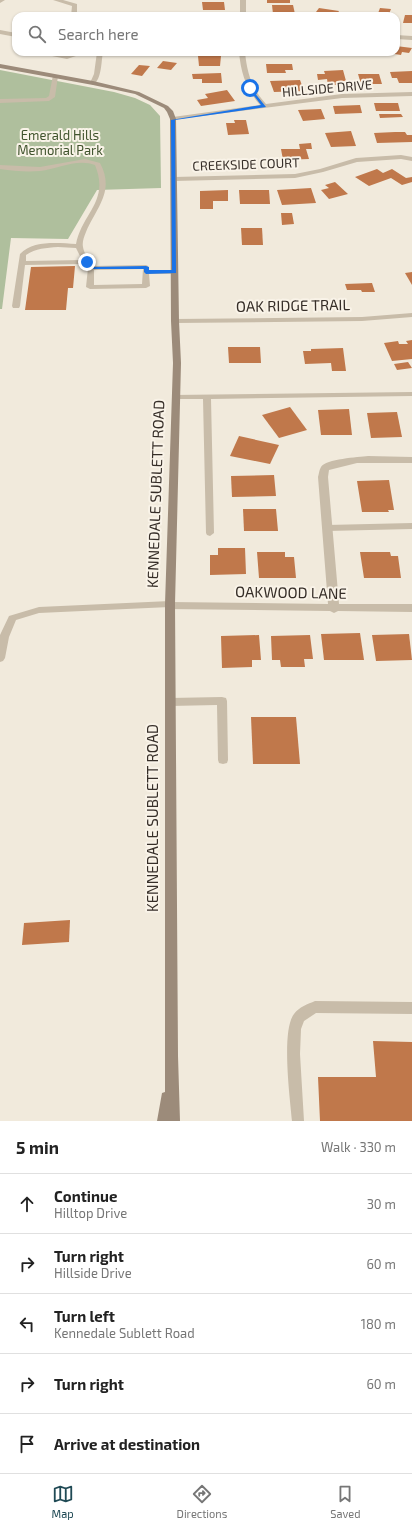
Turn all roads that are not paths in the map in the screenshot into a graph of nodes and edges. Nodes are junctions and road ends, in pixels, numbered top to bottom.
1 (56, 0) edge
2 (243, 0) edge
3 (74, 12) edge
4 (243, 12) edge
5 (0, 32) edge
6 (12, 34) edge
7 (400, 37) edge
8 (412, 38) edge
9 (60, 56) edge
10 (72, 56) edge
11 (100, 56) edge
12 (242, 56) edge
13 (0, 66) edge
14 (55, 76) junction
15 (94, 83) junction
16 (412, 94) edge
17 (0, 101) edge
18 (264, 106) junction
19 (173, 120) junction
20 (412, 159) edge
21 (0, 167) edge
22 (174, 179) junction
23 (79, 246) junction
24 (22, 263) junction
25 (89, 265) junction
26 (146, 272) junction
27 (174, 272) junction
28 (16, 306) dead end
29 (412, 315) edge
30 (175, 321) junction
31 (412, 394) edge
32 (176, 397) junction
33 (207, 397) junction
34 (412, 460) edge
35 (412, 526) edge
36 (327, 528) junction
37 (210, 533) dead end
38 (170, 605) junction
39 (412, 608) edge
40 (334, 609) junction
41 (0, 658) edge
42 (170, 702) junction
43 (223, 760) dead end
44 (412, 1008) edge
45 (171, 1056) junction
46 (164, 1121) edge
47 (173, 1121) edge
48 (298, 1121) edge

1 - 3 street
2 - 4 street
5 - 6 street
7 - 8 street
9 - 10 street
11 - 15 lane
12 - 18 street
13 - 14 main road
14 - 15 main road
14 - 17 lane
15 - 19 main road
16 - 18 street, HILLSIDE DRIVE
18 - 19 street, HILLSIDE DRIVE
19 - 22 main road, KENNEDALE SUBLETT ROAD
20 - 22 street, CREEKSIDE COURT
21 - 23 lane
22 - 27 main road, KENNEDALE SUBLETT ROAD
23 - 24 lane
23 - 25 lane
24 - 25 lane
24 - 28 lane
25 - 26 lane
25 - 26 lane
26 - 27 lane
27 - 30 main road, KENNEDALE SUBLETT ROAD
29 - 30 street, OAK RIDGE TRAIL
30 - 32 main road, KENNEDALE SUBLETT ROAD
31 - 33 lane
32 - 33 lane
32 - 38 main road, KENNEDALE SUBLETT ROAD
33 - 37 lane
34 - 36 street
35 - 36 lane
36 - 40 street
38 - 40 street, OAKWOOD LANE
38 - 41 lane
38 - 42 main road, KENNEDALE SUBLETT ROAD
39 - 40 street, OAKWOOD LANE
42 - 43 lane
42 - 45 main road, KENNEDALE SUBLETT ROAD
44 - 48 lane
45 - 46 main road, KENNEDALE SUBLETT ROAD
45 - 47 main road, KENNEDALE SUBLETT ROAD

